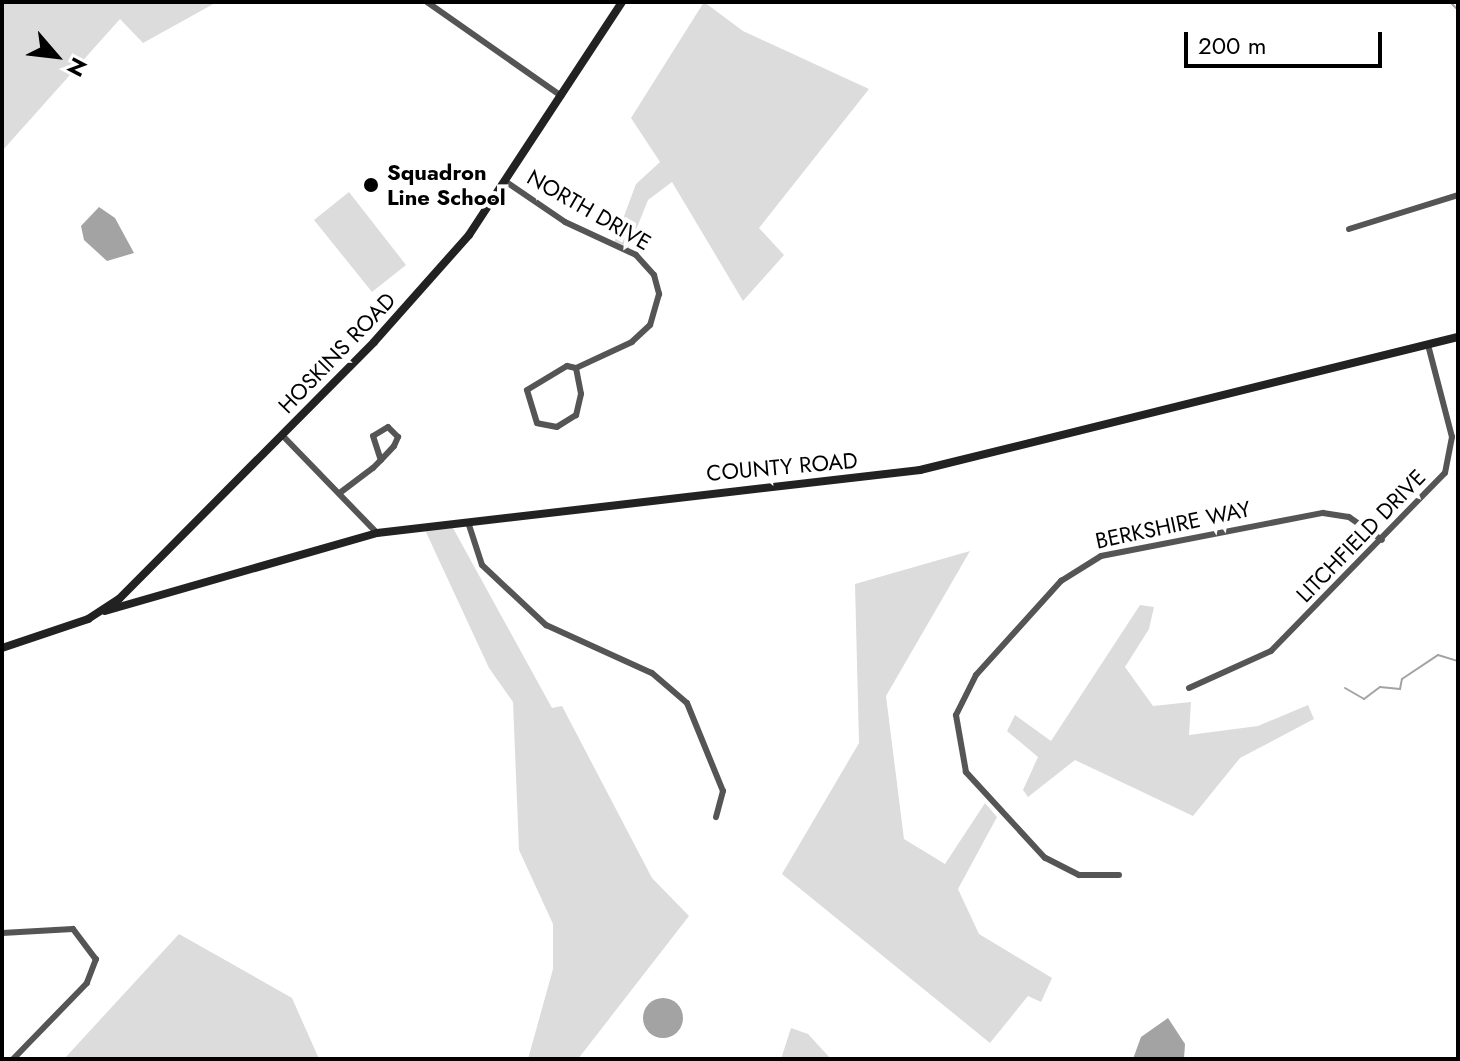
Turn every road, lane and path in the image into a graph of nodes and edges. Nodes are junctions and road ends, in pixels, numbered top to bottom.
1 (427, 2) edge
2 (622, 2) edge
3 (561, 97) junction
4 (505, 181) junction
5 (1458, 195) edge
6 (1349, 229) dead end
7 (1458, 337) edge
8 (1428, 345) junction
9 (576, 368) junction
10 (282, 435) junction
11 (381, 460) junction
12 (341, 492) junction
13 (468, 521) junction
14 (377, 533) junction
15 (1382, 540) junction
16 (105, 611) junction
17 (2, 648) edge
18 (1189, 688) dead end
19 (716, 817) dead end
20 (1119, 875) dead end
21 (2, 933) edge
22 (13, 1059) edge

1 - 3 street
2 - 3 street, HOSKINS ROAD
3 - 4 street, HOSKINS ROAD
4 - 9 street, NORTH DRIVE
4 - 10 street, HOSKINS ROAD
5 - 6 street
7 - 8 street, COUNTY ROAD
8 - 13 street, COUNTY ROAD
8 - 15 street, LITCHFIELD DRIVE
9 - 9 street, NORTH DRIVE
10 - 12 street
10 - 16 street, HOSKINS ROAD
11 - 11 street
11 - 12 street
12 - 14 street
13 - 14 street, COUNTY ROAD
13 - 19 street
14 - 16 street, COUNTY ROAD
15 - 18 street, LITCHFIELD DRIVE
15 - 20 street, BERKSHIRE WAY
16 - 17 street, HOSKINS ROAD
21 - 22 street

